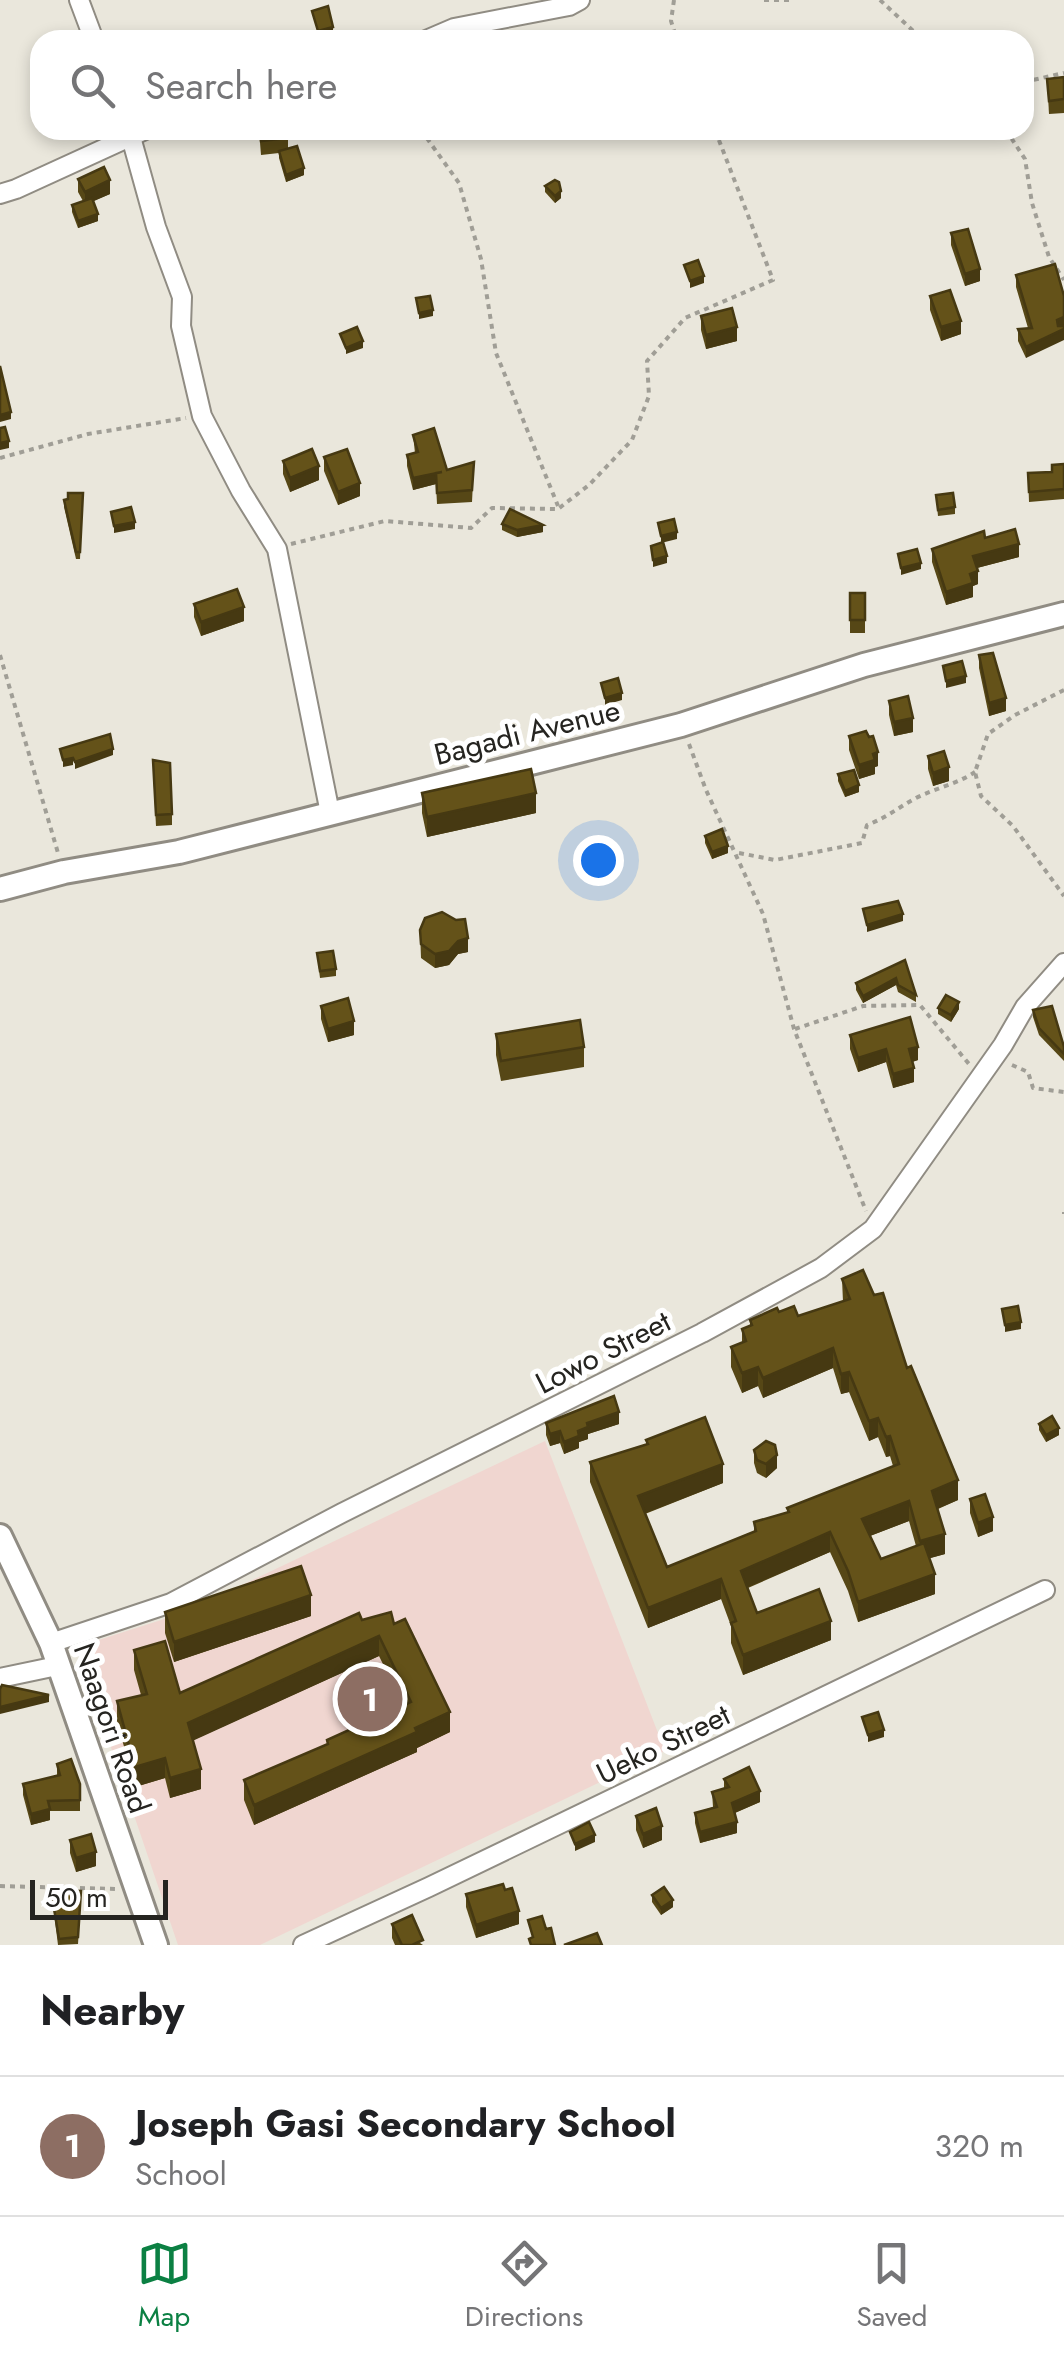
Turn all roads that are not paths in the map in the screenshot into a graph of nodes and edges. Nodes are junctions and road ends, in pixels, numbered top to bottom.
1 (79, 0) edge
2 (580, 0) edge
3 (90, 30) edge
4 (449, 30) edge
5 (117, 140) edge
6 (137, 140) edge
7 (0, 194) edge
8 (1064, 614) edge
9 (330, 812) junction
10 (0, 889) edge
11 (1064, 963) edge
12 (0, 1536) edge
13 (1045, 1590) dead end
14 (54, 1655) junction
15 (0, 1678) edge
16 (156, 1945) edge
17 (303, 1945) edge

1 - 3 street
2 - 4 street
5 - 7 street
6 - 9 street
8 - 9 street, Bagadi Avenue
9 - 10 street, Bagadi Avenue
11 - 14 street, Lowo Street
12 - 14 street, Naagori Road
13 - 17 street, Ueko Street
14 - 15 street, Lowo Street
14 - 16 street, Naagori Road

